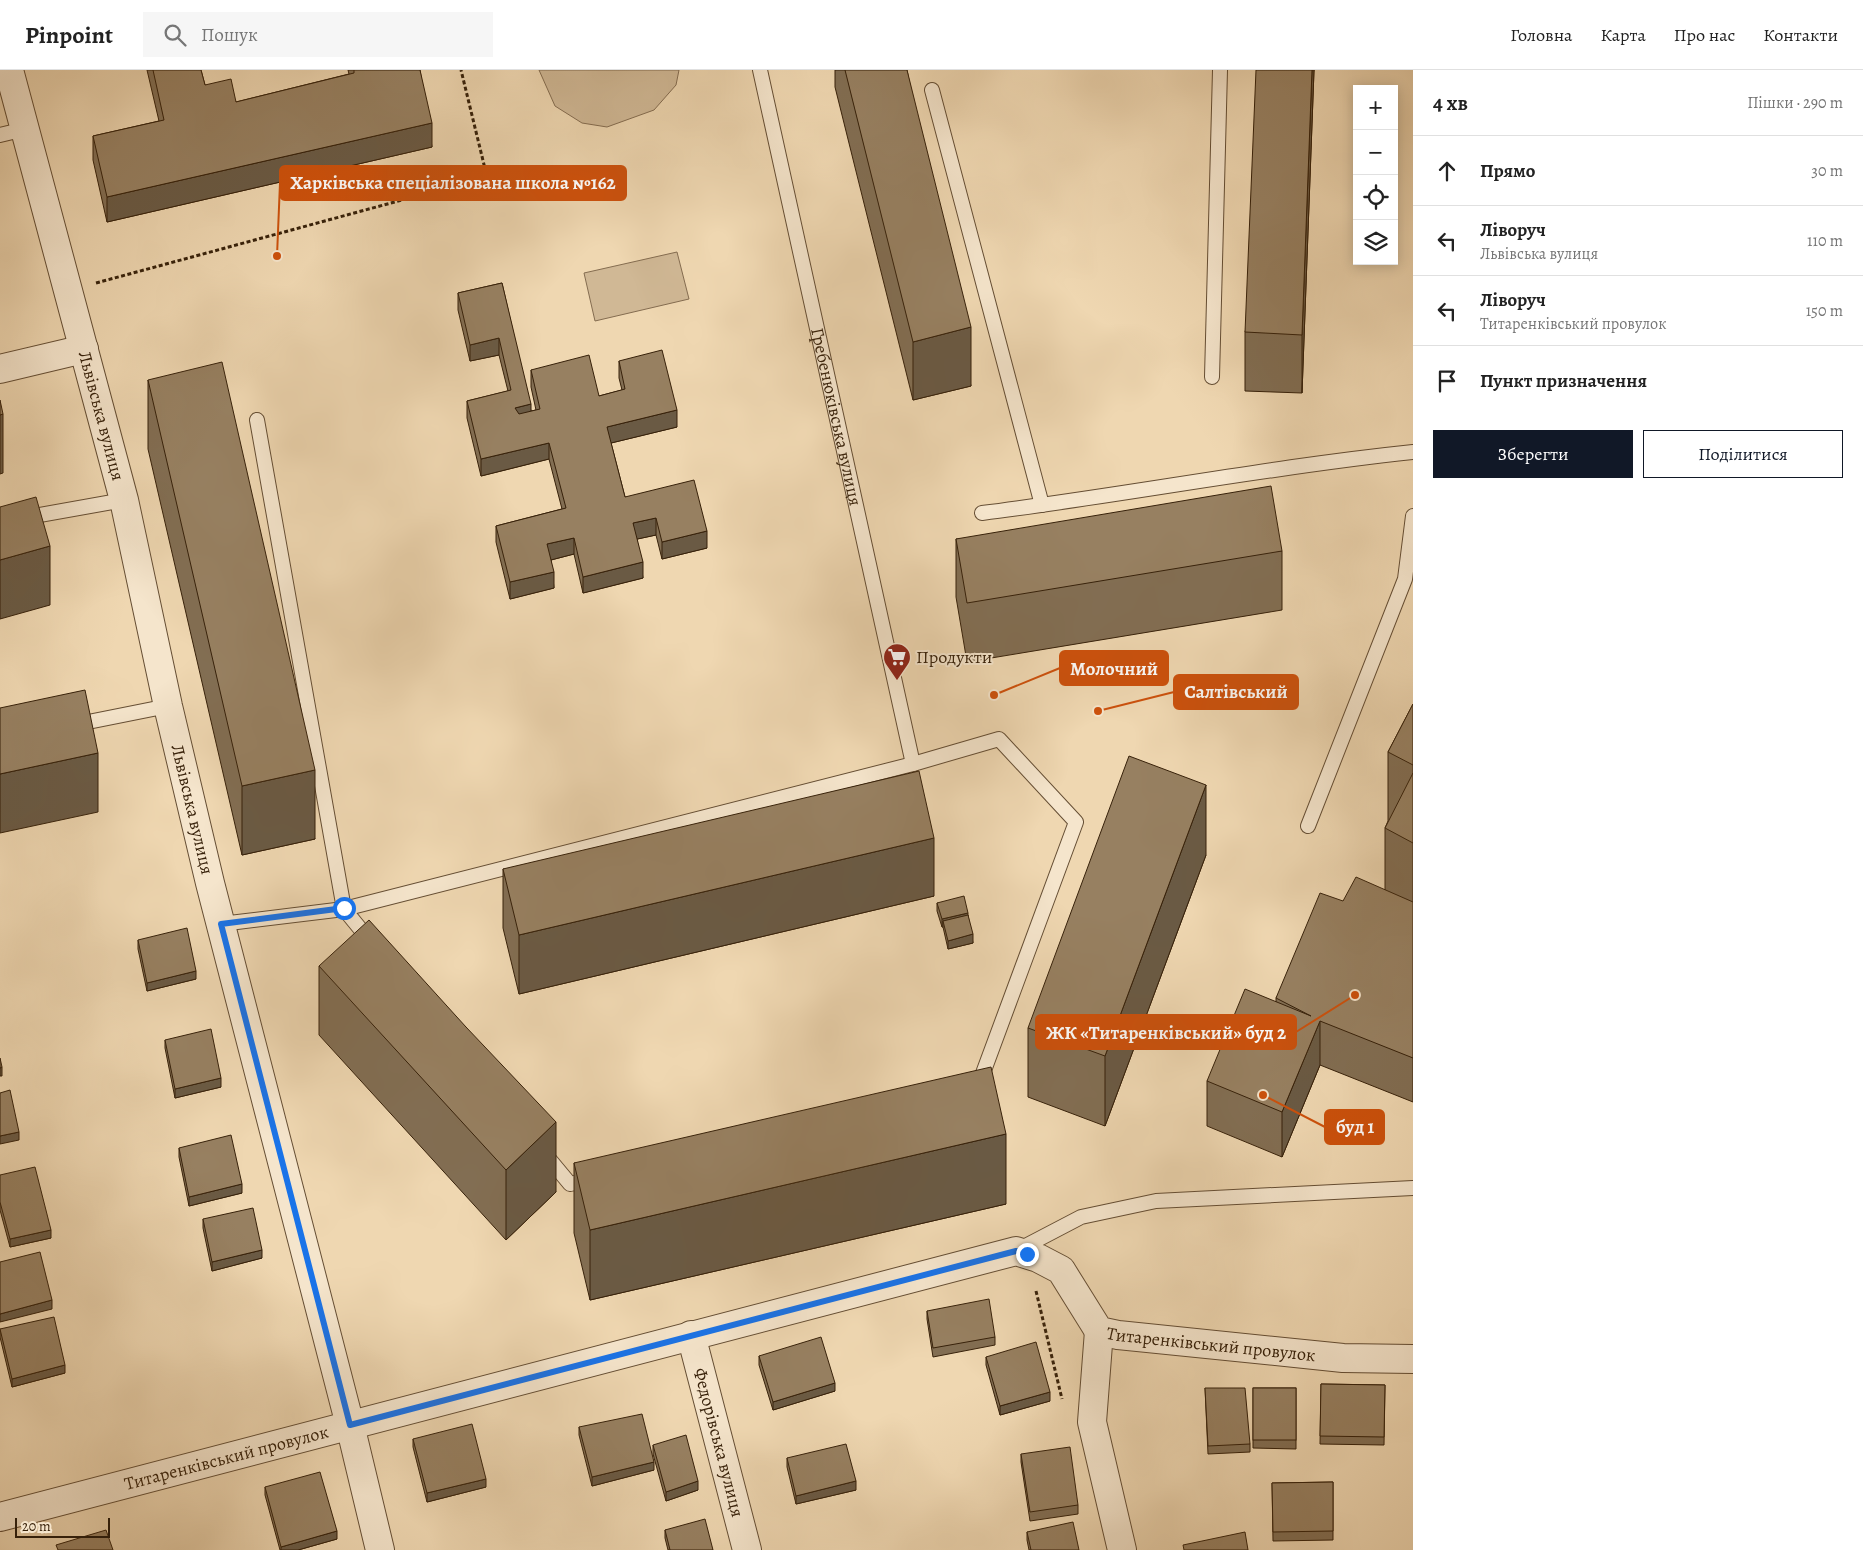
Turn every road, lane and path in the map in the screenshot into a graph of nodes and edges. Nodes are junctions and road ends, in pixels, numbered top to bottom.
1 (10, 70) edge
2 (461, 70) edge
3 (760, 70) edge
4 (1220, 70) edge
5 (932, 90) dead end
6 (12, 132) edge
7 (69, 291) junction
8 (84, 349) junction
9 (0, 369) edge
10 (1212, 377) dead end
11 (257, 420) dead end
12 (1413, 452) edge
13 (124, 500) junction
14 (1042, 505) junction
15 (982, 512) dead end
16 (1413, 516) edge
17 (0, 522) edge
18 (168, 706) junction
19 (56, 729) edge
20 (912, 764) junction
21 (1308, 826) dead end
22 (344, 908) junction
23 (221, 924) junction
24 (382, 954) edge
25 (973, 1099) edge
26 (538, 1146) edge
27 (608, 1176) edge
28 (1413, 1188) edge
29 (1016, 1251) junction
30 (1099, 1331) junction
31 (691, 1335) junction
32 (1413, 1359) edge
33 (350, 1425) junction
34 (0, 1517) edge
35 (380, 1550) edge
36 (747, 1550) edge
37 (1122, 1550) edge

1 - 6 street, Львівська вулиця
2 - 7 path
3 - 20 lane, Гребенюківська вулиця
4 - 10 lane
5 - 14 lane
6 - 7 street, Львівська вулиця
7 - 8 street, Львівська вулиця
8 - 9 street
8 - 13 street, Львівська вулиця
11 - 22 lane
12 - 14 lane
13 - 17 lane
13 - 18 street, Львівська вулиця
14 - 15 lane
16 - 21 lane
18 - 19 lane
18 - 23 street, Львівська вулиця
20 - 22 lane
20 - 25 lane
22 - 23 lane
22 - 24 lane
23 - 33 street, Львівська вулиця
26 - 27 lane
28 - 29 lane
29 - 30 street, Титаренківський провулок
29 - 31 street, Титаренківський провулок
30 - 32 street, Титаренківський провулок
30 - 37 street
31 - 33 street, Титаренківський провулок
31 - 36 street, Федорівська вулиця
33 - 34 street, Титаренківський провулок
33 - 35 street, Львівська вулиця

